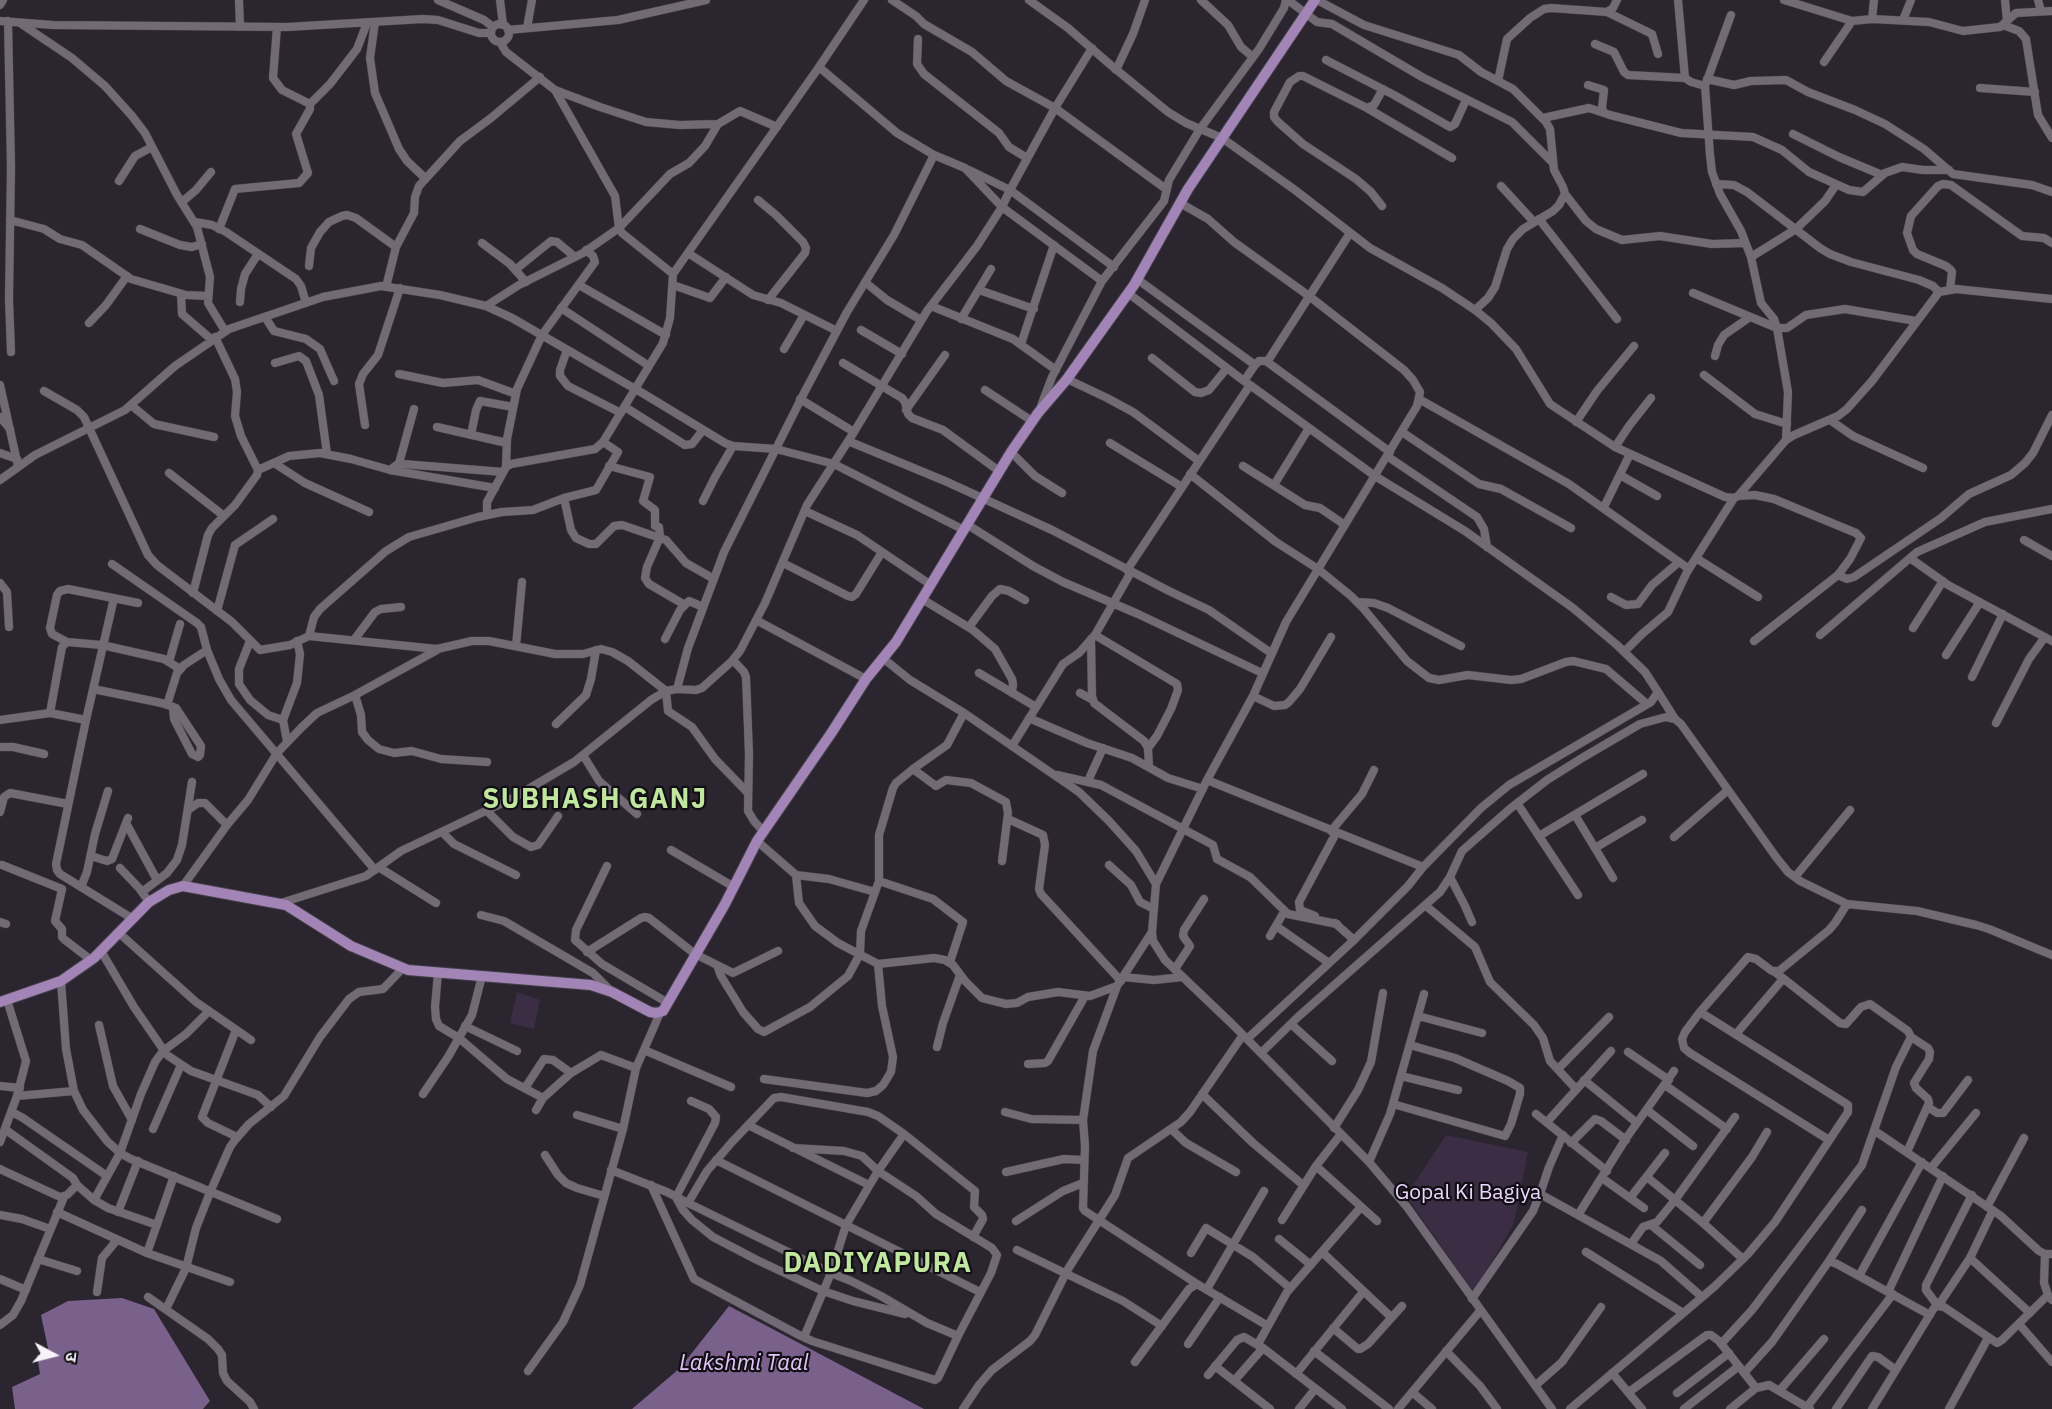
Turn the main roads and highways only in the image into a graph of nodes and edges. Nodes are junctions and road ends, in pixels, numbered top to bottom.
1 (1316, 0) edge
2 (3, 1001) edge

1 - 2 main road

